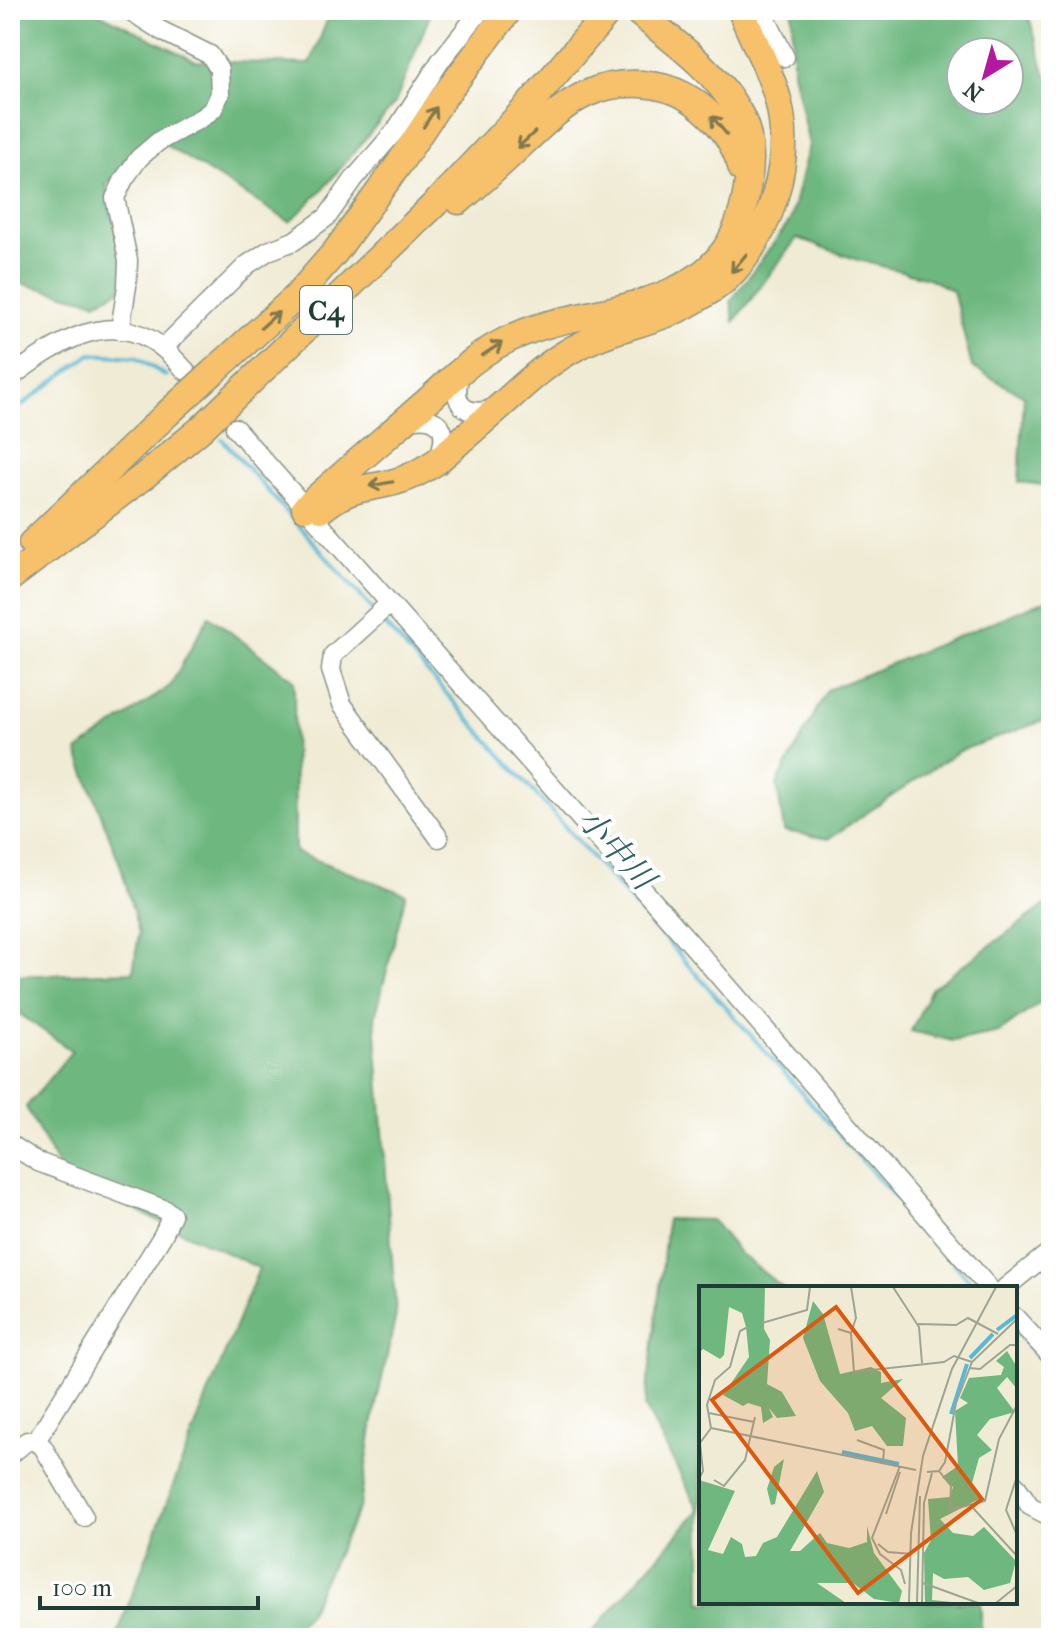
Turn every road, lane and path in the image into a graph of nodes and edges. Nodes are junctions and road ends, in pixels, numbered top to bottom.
1 (129, 10) edge
2 (481, 10) edge
3 (509, 10) edge
4 (598, 10) edge
5 (610, 10) edge
6 (741, 10) edge
7 (762, 10) edge
8 (652, 13) edge
9 (785, 57) dead end
10 (775, 195) junction
11 (746, 197) junction
12 (120, 330) junction
13 (163, 348) junction
14 (186, 371) dead end
15 (461, 372) junction
16 (10, 378) edge
17 (497, 408) junction
18 (404, 421) junction
19 (235, 428) dead end
20 (201, 429) junction
21 (436, 462) junction
22 (309, 512) junction
23 (18, 554) edge
24 (10, 578) edge
25 (381, 611) junction
26 (439, 838) dead end
27 (10, 1144) edge
28 (1051, 1251) edge
29 (987, 1286) edge
30 (1007, 1286) edge
31 (1017, 1319) edge
32 (1051, 1356) edge
33 (36, 1441) junction
34 (10, 1455) edge
35 (1017, 1487) edge
36 (84, 1517) dead end
37 (1051, 1517) edge

1 - 12 street
2 - 13 street
23 -> 3 highway, bridge
4 - 23 highway, C4
5 - 20 highway, C4
6 - 10 highway
7 - 9 street
8 - 10 highway
8 - 11 highway
10 -> 17 highway
15 -> 11 highway
11 -> 20 highway
12 - 13 street
12 - 16 street
13 - 14 street
15 - 17 street
15 - 18 highway
17 - 21 highway
18 - 21 street
18 - 22 highway
19 - 22 street
20 - 24 highway, C4
21 -> 22 highway
22 - 25 street
25 - 26 street
25 - 29 street
27 - 33 street
28 - 30 street
31 - 32 street
33 - 34 street
33 - 36 street
35 - 37 street

